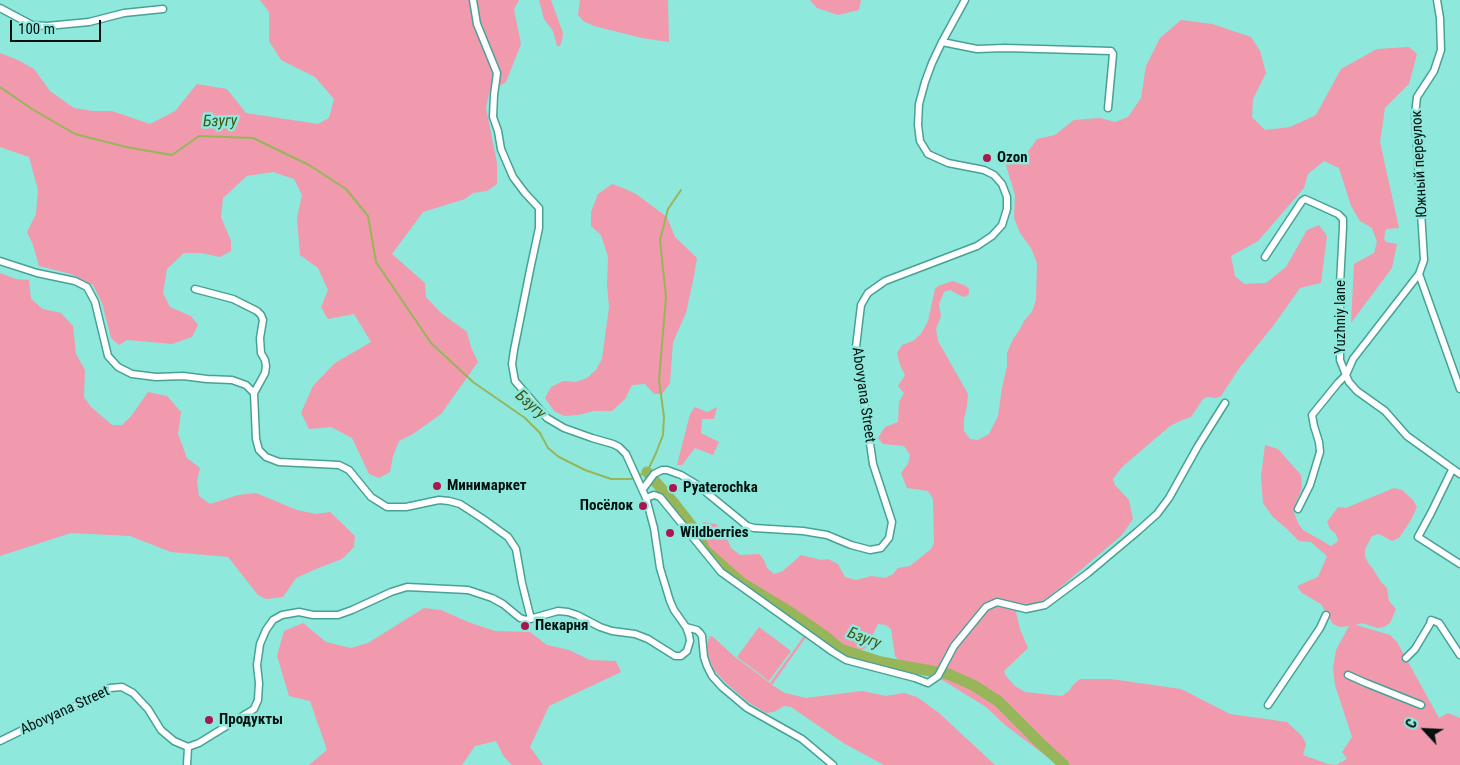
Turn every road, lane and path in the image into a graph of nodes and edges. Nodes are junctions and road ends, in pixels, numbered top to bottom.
1 (473, 0) edge
2 (965, 0) edge
3 (1438, 0) edge
4 (0, 8) edge
5 (163, 9) dead end
6 (942, 42) junction
7 (1108, 108) dead end
8 (1265, 257) dead end
9 (0, 261) edge
10 (1418, 274) junction
11 (195, 289) dead end
12 (1346, 375) junction
13 (1460, 389) edge
14 (254, 393) junction
15 (1225, 404) dead end
16 (1452, 470) junction
17 (1460, 474) edge
18 (643, 489) junction
19 (646, 498) junction
20 (1298, 510) dead end
21 (1460, 564) edge
22 (1326, 615) dead end
23 (531, 619) junction
24 (686, 627) junction
25 (1460, 655) edge
26 (1406, 658) dead end
27 (1348, 675) dead end
28 (1268, 705) dead end
29 (1421, 705) dead end
30 (0, 741) edge
31 (188, 747) junction
32 (826, 762) edge
33 (187, 765) edge
34 (833, 765) edge

1 - 18 street
2 - 6 street, Abovyana Street
3 - 10 street, Южный переулок
4 - 5 street
6 - 7 street
6 - 18 street, Abovyana Street
8 - 12 street, Yuzhniy lane
9 - 14 street
10 - 12 street, Южный переулок
10 - 13 street
11 - 14 street
12 - 16 street
12 - 20 street, Yuzhniy lane
14 - 23 street
15 - 19 street
16 - 17 street
16 - 21 street
18 - 19 street
19 - 24 street
22 - 28 street
23 - 24 street
23 - 31 street
24 - 32 street
25 - 26 street
27 - 29 street
30 - 31 street, Abovyana Street
31 - 33 street
32 - 34 street

